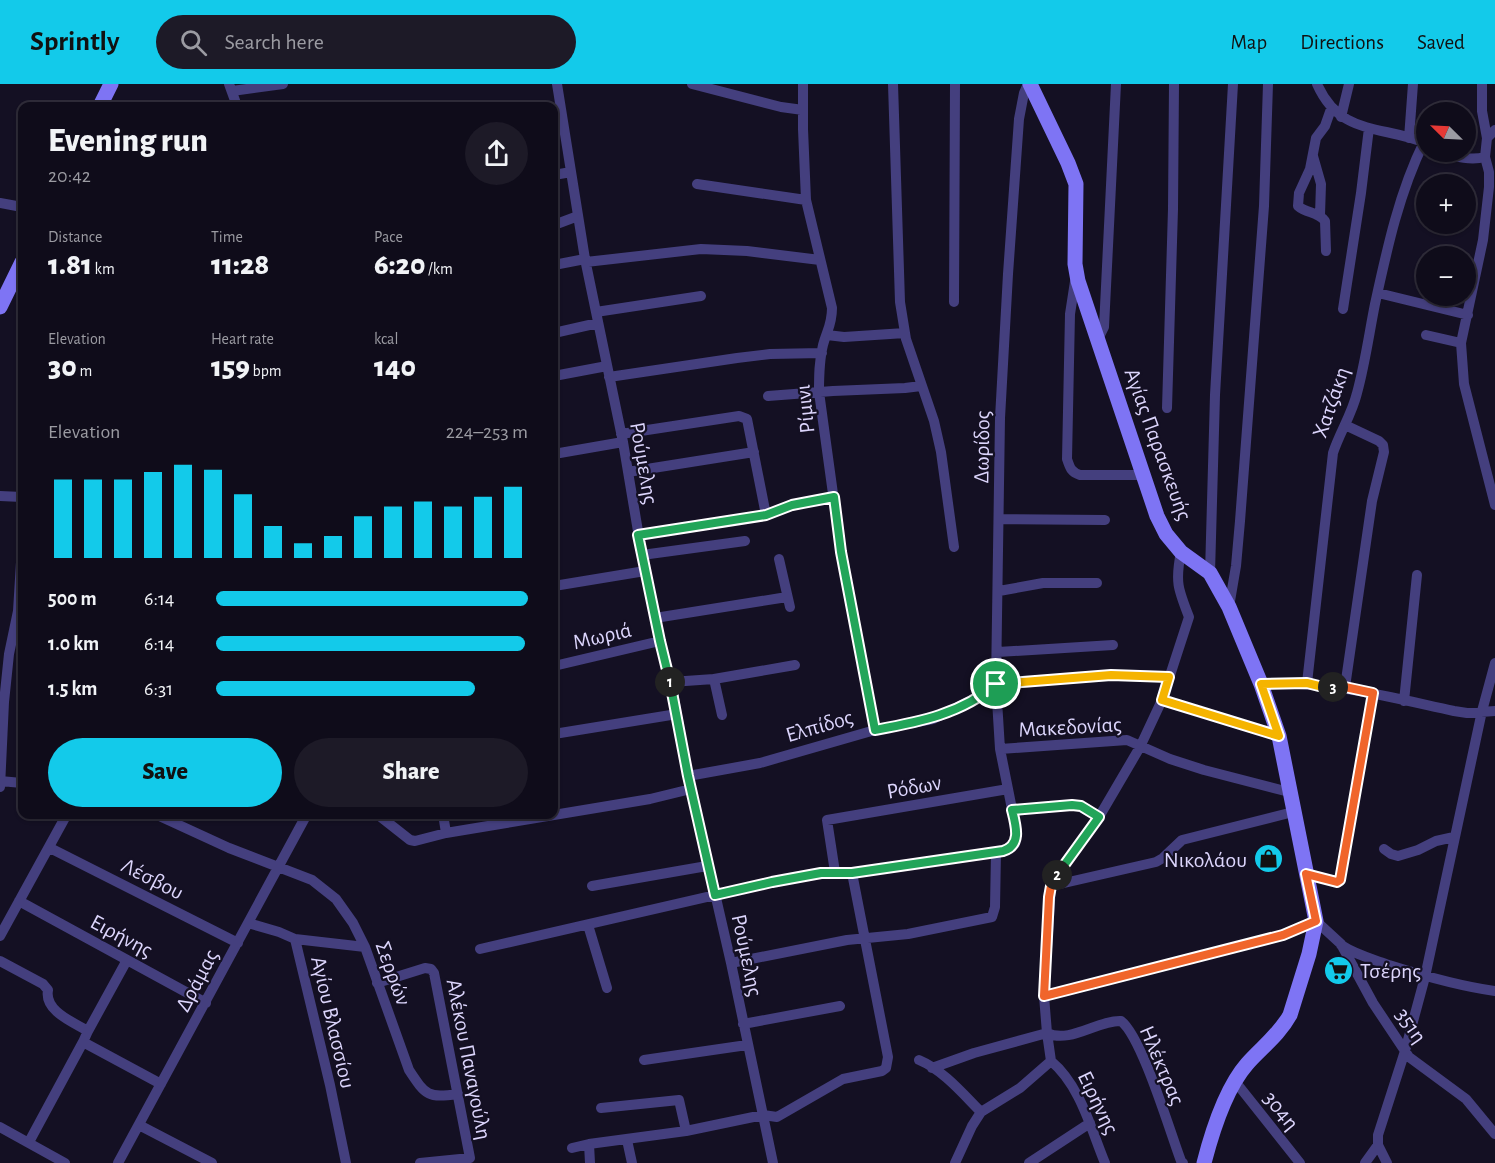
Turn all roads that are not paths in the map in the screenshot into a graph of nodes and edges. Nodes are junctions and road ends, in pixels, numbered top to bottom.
1 (111, 84) edge
2 (283, 84) edge
3 (557, 84) edge
4 (692, 84) edge
5 (803, 84) edge
6 (893, 84) edge
7 (955, 84) edge
8 (1029, 84) edge
9 (1116, 84) edge
10 (1174, 84) edge
11 (1233, 84) edge
12 (1268, 84) edge
13 (1317, 84) edge
14 (1349, 84) edge
15 (1413, 84) edge
16 (1482, 84) edge
17 (230, 88) edge
18 (102, 102) edge
19 (235, 102) edge
20 (1331, 109) junction
21 (803, 110) junction
22 (1341, 117) junction
23 (1369, 128) junction
24 (1491, 134) edge
25 (1409, 138) junction
26 (1416, 140) edge
27 (1313, 156) junction
28 (1485, 157) junction
29 (1476, 160) edge
30 (1417, 162) edge
31 (571, 172) junction
32 (558, 174) edge
33 (697, 184) dead end
34 (806, 200) junction
35 (0, 203) edge
36 (18, 206) edge
37 (1320, 214) junction
38 (578, 216) junction
39 (558, 224) edge
40 (1326, 251) dead end
41 (820, 260) junction
42 (585, 261) junction
43 (558, 264) edge
44 (18, 270) edge
45 (1077, 272) junction
46 (1378, 293) junction
47 (700, 296) dead end
48 (954, 302) dead end
49 (0, 307) edge
50 (1343, 309) dead end
51 (1468, 315) junction
52 (597, 318) junction
53 (558, 332) edge
54 (905, 333) junction
55 (1426, 335) dead end
56 (826, 336) junction
57 (1097, 341) junction
58 (1461, 343) junction
59 (822, 353) junction
60 (608, 372) junction
61 (558, 376) edge
62 (921, 386) junction
63 (819, 392) junction
64 (768, 396) dead end
65 (1167, 408) dead end
66 (1345, 425) junction
67 (622, 438) junction
68 (754, 452) junction
69 (558, 453) edge
70 (628, 472) junction
71 (1143, 475) junction
72 (0, 496) edge
73 (18, 497) edge
74 (834, 497) junction
75 (1495, 505) edge
76 (766, 515) junction
77 (1000, 519) junction
78 (1105, 520) dead end
79 (638, 535) junction
80 (745, 541) dead end
81 (954, 547) dead end
82 (1181, 552) junction
83 (642, 555) junction
84 (779, 559) dead end
85 (645, 571) junction
86 (1210, 573) junction
87 (1417, 575) dead end
88 (1097, 583) dead end
89 (558, 585) edge
90 (999, 591) junction
91 (1229, 608) junction
92 (655, 618) junction
93 (18, 619) edge
94 (660, 641) junction
95 (1113, 645) dead end
96 (998, 652) junction
97 (1495, 663) edge
98 (795, 664) dead end
99 (558, 665) edge
100 (1169, 677) junction
101 (714, 679) junction
102 (670, 682) junction
103 (1307, 683) junction
104 (996, 684) junction
105 (1261, 684) junction
106 (1345, 687) junction
107 (1373, 693) junction
108 (1162, 700) junction
109 (1404, 701) junction
110 (1482, 711) junction
111 (1495, 711) edge
112 (677, 714) junction
113 (722, 715) dead end
114 (875, 730) junction
115 (558, 733) edge
116 (1279, 736) junction
117 (1140, 747) junction
118 (1000, 749) junction
119 (688, 776) junction
120 (0, 783) edge
121 (18, 783) edge
122 (691, 789) junction
123 (1008, 789) junction
124 (1289, 792) junction
125 (1012, 810) junction
126 (1293, 812) junction
127 (558, 814) edge
128 (1099, 817) junction
129 (64, 819) edge
130 (166, 819) edge
131 (304, 819) edge
132 (383, 819) edge
133 (444, 819) edge
134 (530, 819) edge
135 (446, 833) junction
136 (1454, 837) junction
137 (50, 848) junction
138 (1384, 849) dead end
139 (996, 852) junction
140 (707, 866) junction
141 (277, 868) junction
142 (835, 872) junction
143 (852, 873) junction
144 (1306, 874) junction
145 (592, 886) dead end
146 (1051, 886) junction
147 (715, 895) junction
148 (19, 901) junction
149 (1316, 921) junction
150 (248, 923) junction
151 (588, 925) junction
152 (0, 936) edge
153 (294, 939) junction
154 (865, 939) junction
155 (238, 943) junction
156 (1341, 944) junction
157 (365, 947) junction
158 (480, 949) dead end
159 (127, 960) junction
160 (0, 961) edge
161 (731, 963) junction
162 (1425, 976) junction
163 (377, 983) junction
164 (607, 988) dead end
165 (1495, 991) edge
166 (1044, 996) junction
167 (206, 1003) junction
168 (840, 1006) dead end
169 (743, 1024) junction
170 (88, 1032) junction
171 (1047, 1033) junction
172 (83, 1042) junction
173 (747, 1045) junction
174 (1404, 1051) junction
175 (644, 1060) dead end
176 (919, 1060) dead end
177 (1051, 1061) junction
178 (932, 1068) junction
179 (1234, 1080) junction
180 (161, 1084) junction
181 (458, 1094) junction
182 (601, 1107) dead end
183 (981, 1112) junction
184 (763, 1115) junction
185 (1090, 1123) junction
186 (139, 1125) junction
187 (0, 1126) edge
188 (686, 1131) junction
189 (1495, 1134) edge
190 (627, 1140) junction
191 (29, 1142) junction
192 (589, 1144) junction
193 (1378, 1145) junction
194 (572, 1148) dead end
195 (1205, 1161) edge
196 (65, 1163) edge
197 (118, 1163) edge
198 (212, 1163) edge
199 (346, 1163) edge
200 (420, 1163) edge
201 (590, 1163) edge
202 (632, 1163) edge
203 (773, 1163) edge
204 (955, 1163) edge
205 (1029, 1163) edge
206 (1106, 1163) edge
207 (1183, 1163) edge
208 (1188, 1163) edge
209 (1300, 1163) edge
210 (1365, 1163) edge
211 (1387, 1163) edge

1 - 18 street
2 - 17 street
3 - 31 street, Ρούμελης
4 - 21 street
5 - 21 street, Ρίμινι
6 - 54 street
7 - 48 street
8 - 45 street, Αγίας Παρασκευής
8 - 77 street, Δωρίδος
9 - 57 street
10 - 65 street
11 - 86 street
12 - 91 street
13 - 20 street
14 - 22 street
15 - 25 street
16 - 24 street
17 - 19 street
20 - 22 street
20 - 27 street
21 - 34 street, Ρίμινι
22 - 23 street
23 - 25 street
23 - 50 street
24 - 28 street
25 - 26 street
27 - 37 street
27 - 37 street
28 - 29 street
28 - 51 street
30 - 46 street, Χατζάκη
31 - 32 street
31 - 38 street, Ρούμελης
33 - 34 street
34 - 41 street, Ρίμινι
35 - 36 street
37 - 40 street
38 - 39 street
38 - 42 street, Ρούμελης
41 - 42 street
41 - 56 street, Ρίμινι
42 - 43 street
42 - 52 street, Ρούμελης
44 - 49 street
45 - 57 street, Αγίας Παρασκευής
45 - 71 street
46 - 51 street
46 - 66 street, Χατζάκη
47 - 52 street
51 - 58 street
52 - 53 street
52 - 60 street, Ρούμελης
54 - 56 street
54 - 62 street
55 - 58 street
56 - 59 street, Ρίμινι
57 - 71 street, Αγίας Παρασκευής
58 - 75 street
59 - 60 street
59 - 63 street, Ρίμινι
60 - 61 street
60 - 67 street, Ρούμελης
62 - 63 street
62 - 81 street
63 - 64 street
63 - 74 street, Ρίμινι
66 - 103 street, Χατζάκη
66 - 106 street
67 - 68 street
67 - 69 street
67 - 70 street, Ρούμελης
68 - 70 street
68 - 76 street
70 - 79 street, Ρούμελης
71 - 82 street, Αγίας Παρασκευής
72 - 73 street
74 - 76 street
74 - 114 street, Ρίμινι
76 - 79 street
77 - 78 street
77 - 90 street, Δωρίδος
79 - 83 street, Ρούμελης
80 - 83 street
82 - 86 street, Αγίας Παρασκευής
82 - 100 street
83 - 85 street, Ρούμελης
84 - 92 street
85 - 89 street
85 - 92 street, Ρούμελης
86 - 91 street, Αγίας Παρασκευής
87 - 109 street
88 - 90 street
90 - 96 street, Δωρίδος
91 - 105 street, Αγίας Παρασκευής
92 - 94 street, Ρούμελης
93 - 120 street
94 - 99 street, Μωριά
94 - 102 street, Ρούμελης
95 - 96 street
96 - 104 street, Δωρίδος
97 - 110 street
98 - 101 street
100 - 104 street, Ελπίδος
100 - 108 street
101 - 102 street
101 - 113 street
102 - 112 street, Ρούμελης
103 - 105 street
103 - 106 street
104 - 114 street, Ελπίδος
104 - 118 street, Δωρίδος
105 - 116 street, Αγίας Παρασκευής
106 - 107 street
107 - 109 street
107 - 144 street
108 - 116 street
108 - 117 street
109 - 110 street
110 - 111 street
110 - 136 street
112 - 115 street
112 - 119 street, Ρούμελης
114 - 119 street, Ελπίδος
116 - 124 street, Αγίας Παρασκευής
117 - 118 street, Μακεδονίας
117 - 124 street, Μακεδονίας
117 - 128 street
118 - 123 street, Δωρίδος
119 - 122 street, Ρούμελης
120 - 121 street
122 - 127 street
122 - 140 street, Ρούμελης
123 - 125 street, Δωρίδος
123 - 142 street, Ρόδων
124 - 126 street, Αγίας Παρασκευής
125 - 128 street
125 - 139 street, Δωρίδος
126 - 144 street, Αγίας Παρασκευής
126 - 146 street
128 - 146 street
129 - 137 street
130 - 141 street, Σερρών
131 - 141 street, Δράμας
132 - 135 street
133 - 135 street
134 - 135 street
136 - 138 street
136 - 162 street
137 - 148 street
137 - 155 street, Λέσβου
139 - 143 street
139 - 154 street
140 - 145 street
140 - 147 street, Ρούμελης
141 - 150 street, Δράμας
141 - 157 street, Σερρών
142 - 143 street
142 - 147 street
143 - 154 street
144 - 149 street, Αγίας Παρασκευής
146 - 166 street
147 - 151 street
147 - 161 street, Ρούμελης
148 - 152 street
148 - 159 street, Ειρήνης
149 - 156 street, 351η
149 - 166 street
149 - 179 street, Αγίας Παρασκευής
150 - 153 street, Αγίου Βλασσίου
150 - 155 street, Δράμας
151 - 158 street
151 - 164 street
153 - 157 street
153 - 199 street, Αγίου Βλασσίου
154 - 161 street
154 - 184 street
155 - 167 street, Δράμας
156 - 162 street
156 - 174 street, 351η
157 - 163 street, Σερρών
159 - 167 street, Ειρήνης
159 - 170 street
160 - 170 street
161 - 169 street, Ρούμελης
162 - 165 street
162 - 174 street
163 - 181 street, Σερρών
163 - 181 street, Αλέκου Παναγούλη
166 - 171 street
167 - 180 street, Δράμας
168 - 169 street
169 - 173 street, Ρούμελης
170 - 172 street
171 - 177 street
171 - 178 street, Ηλέκτρας
171 - 207 street, Ηλέκτρας
172 - 180 street
172 - 191 street
173 - 175 street
173 - 184 street, Ρούμελης
174 - 189 street, 351η
174 - 193 street
176 - 178 street
177 - 183 street
177 - 185 street, Ειρήνης
178 - 183 street
179 - 195 street, Αγίας Παρασκευής
179 - 209 street, 304η
180 - 186 street, Δράμας
181 - 200 street, Αλέκου Παναγούλη
182 - 188 street
183 - 204 street
184 - 188 street
184 - 203 street, Ρούμελης
185 - 205 street
185 - 206 street, Ειρήνης
186 - 197 street, Δράμας
186 - 198 street
187 - 191 street
188 - 190 street
190 - 192 street
190 - 202 street
191 - 196 street
192 - 194 street
192 - 201 street
193 - 210 street
193 - 211 street
195 - 208 street

